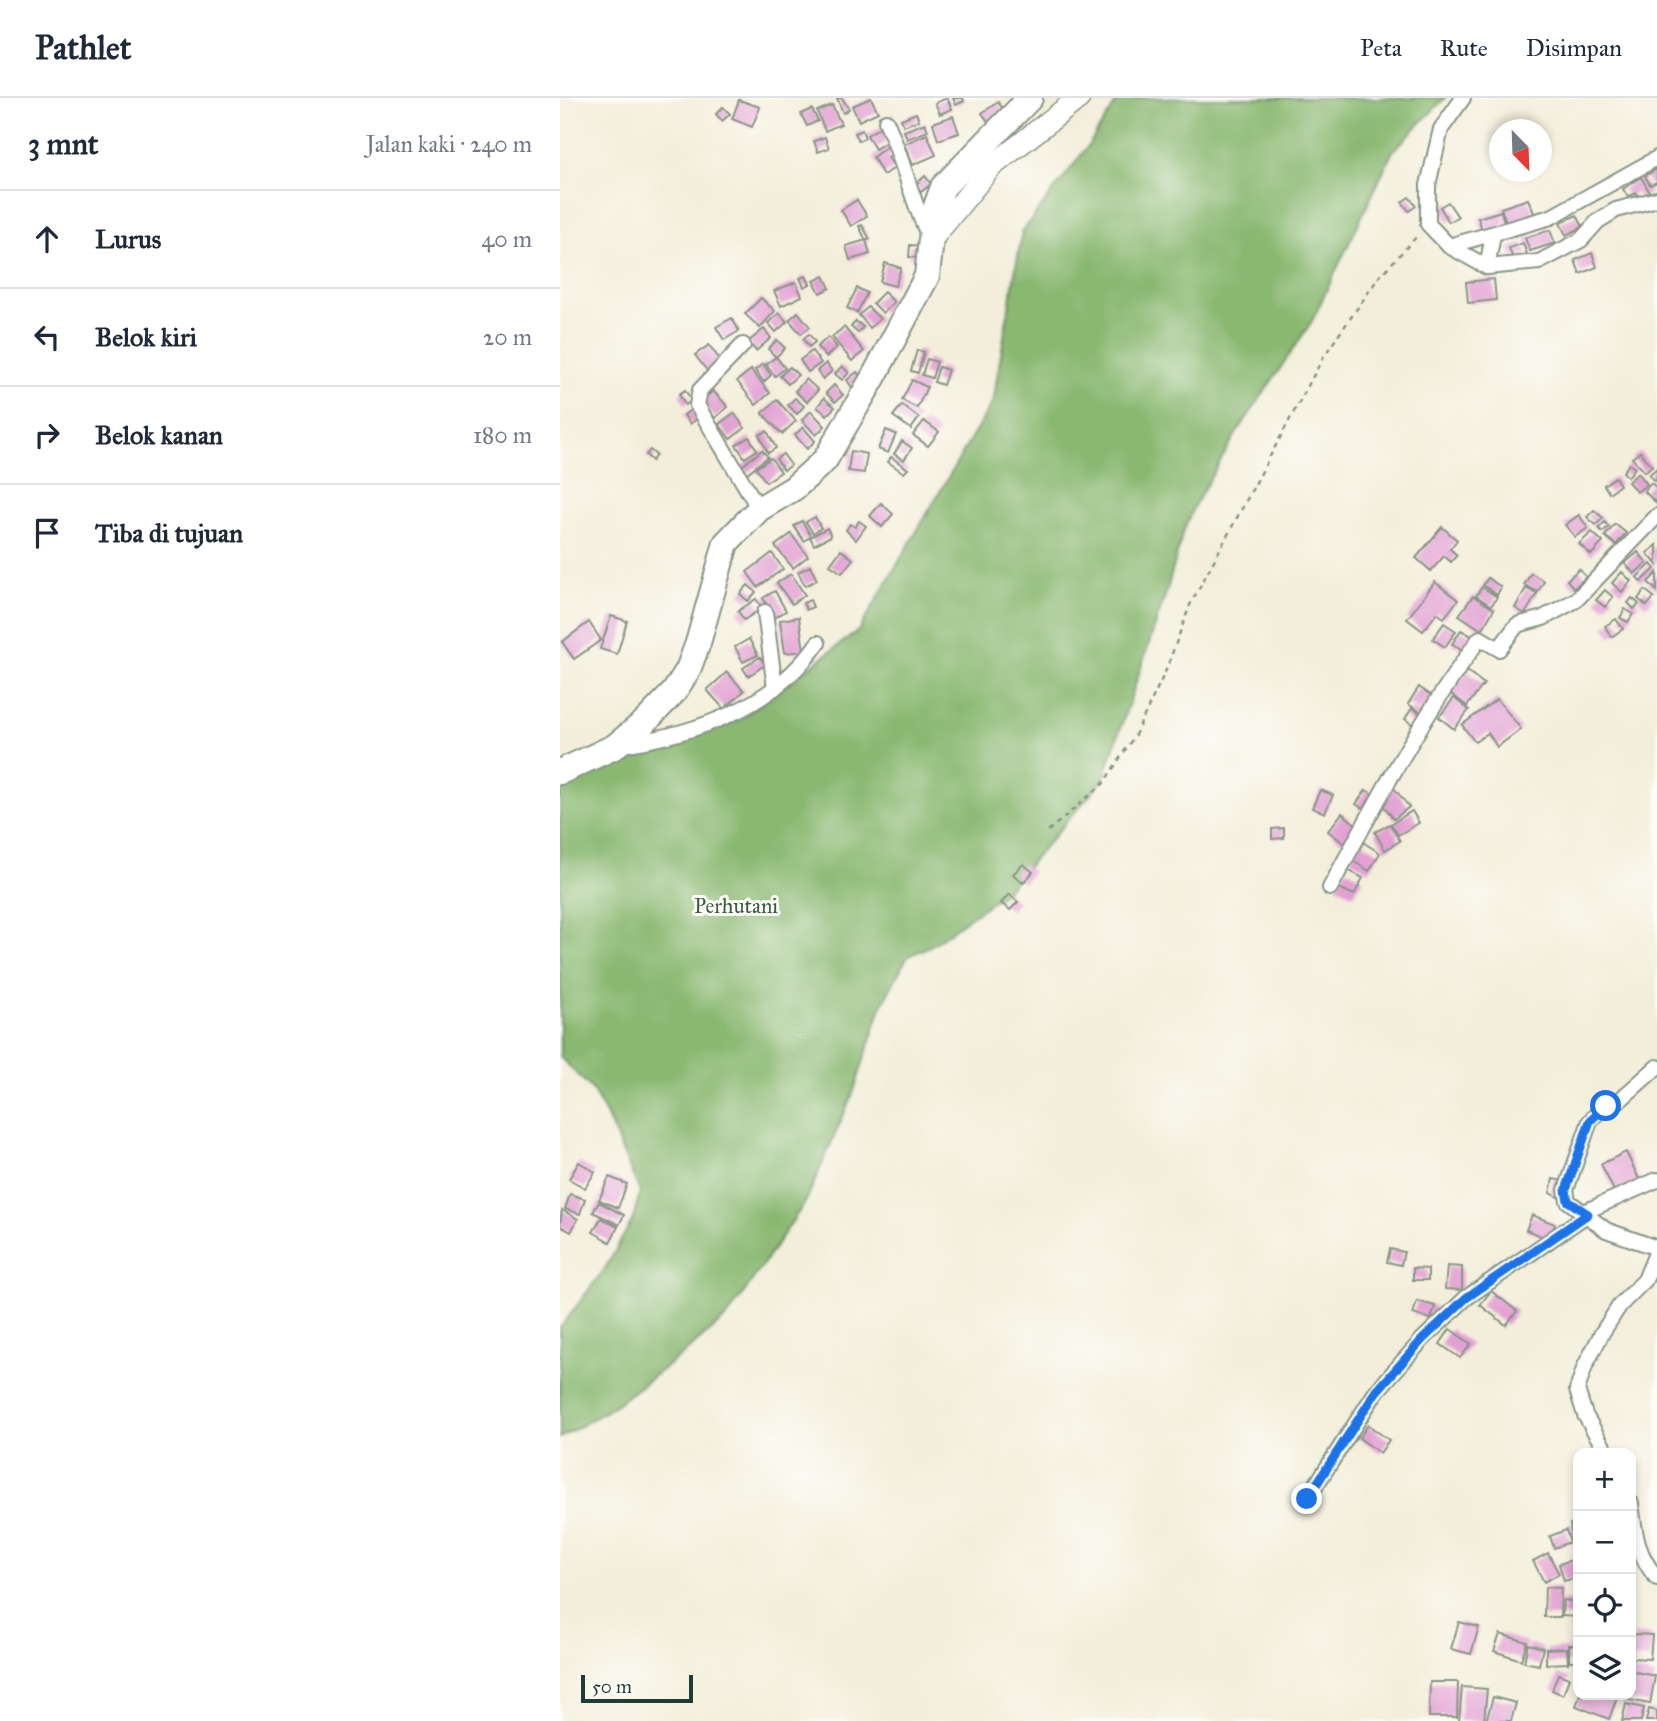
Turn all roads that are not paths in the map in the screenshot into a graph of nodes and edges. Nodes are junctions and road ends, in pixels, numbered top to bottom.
1 (1030, 98) edge
2 (1079, 98) edge
3 (1463, 98) edge
4 (886, 121) dead end
5 (1657, 158) edge
6 (1657, 199) edge
7 (1493, 235) junction
8 (931, 240) junction
9 (1449, 246) junction
10 (1487, 267) junction
11 (743, 345) dead end
12 (759, 509) junction
13 (1657, 516) edge
14 (765, 612) dead end
15 (818, 643) dead end
16 (775, 688) junction
17 (614, 747) junction
18 (560, 772) edge
19 (1330, 888) dead end
20 (1657, 1067) edge
21 (1657, 1180) edge
22 (1586, 1213) junction
23 (1657, 1249) edge
24 (1604, 1448) edge
25 (1307, 1499) dead end
26 (1631, 1511) edge
27 (1657, 1578) edge

1 - 8 highway
2 - 8 main road
3 - 9 street
4 - 8 street
5 - 7 street
6 - 10 street
7 - 9 street
7 - 10 street
8 - 12 highway
9 - 10 street
11 - 12 street
12 - 17 highway
13 - 19 street
14 - 16 street
15 - 16 street
16 - 17 street
17 - 18 highway
20 - 22 street
21 - 22 street
22 - 23 street
22 - 25 street
23 - 24 street
26 - 27 street

